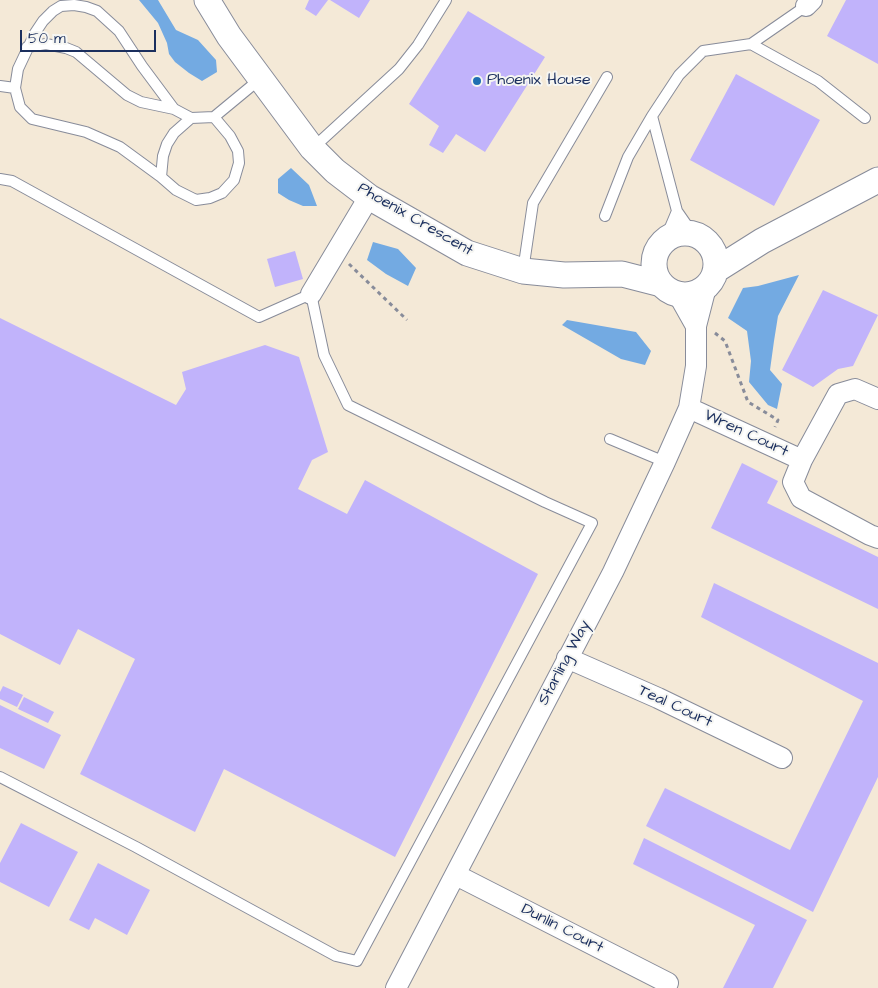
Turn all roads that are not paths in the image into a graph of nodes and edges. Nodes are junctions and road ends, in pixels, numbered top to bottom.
1 (207, 0) edge
2 (446, 0) edge
3 (809, 3) edge
4 (751, 44) junction
5 (28, 47) junction
6 (607, 77) dead end
7 (260, 79) junction
8 (0, 86) edge
9 (15, 88) junction
10 (174, 108) junction
11 (652, 116) junction
12 (214, 117) junction
13 (191, 118) junction
14 (865, 118) dead end
15 (312, 148) junction
16 (161, 177) junction
17 (0, 179) edge
18 (878, 180) edge
19 (369, 198) junction
20 (676, 211) junction
21 (605, 216) dead end
22 (700, 238) junction
23 (762, 242) junction
24 (660, 250) junction
25 (523, 272) junction
26 (622, 274) junction
27 (711, 279) junction
28 (670, 289) junction
29 (311, 294) junction
30 (704, 328) junction
31 (878, 399) edge
32 (689, 408) junction
33 (610, 439) dead end
34 (802, 460) junction
35 (665, 462) junction
36 (878, 538) edge
37 (568, 658) junction
38 (782, 758) dead end
39 (0, 776) edge
40 (456, 875) junction
41 (668, 984) dead end
42 (396, 988) edge

1 - 7 street, Phoenix Crescent
2 - 15 lane
3 - 4 lane
4 - 11 lane
4 - 14 lane
5 - 9 lane
5 - 10 lane
5 - 10 lane
6 - 25 lane
7 - 12 lane
7 - 15 street, Phoenix Crescent
8 - 9 lane
9 - 16 lane
10 - 13 lane
11 - 20 lane
11 - 21 lane
12 - 13 lane
12 - 16 lane
13 - 16 lane
15 - 19 street, Phoenix Crescent
17 - 29 lane
18 - 23 street
19 - 25 street, Phoenix Crescent
19 - 29 street
20 - 22 lane
20 - 24 lane
22 - 23 street
22 - 24 street
22 - 27 street
23 - 27 street
24 - 26 street, Phoenix Crescent
24 - 28 street
25 - 26 street, Phoenix Crescent
26 - 28 street, Phoenix Crescent
27 - 28 street
27 - 30 street, Starling Way
28 - 30 street, Starling Way
29 - 39 lane
30 - 32 street, Starling Way
31 - 34 street, Wren Court
32 - 34 street, Wren Court
32 - 35 street, Starling Way
33 - 35 lane
34 - 36 street, Wren Court
35 - 37 street, Starling Way
37 - 38 street, Teal Court
37 - 40 street, Starling Way
40 - 41 street, Dunlin Court
40 - 42 street, Starling Way

